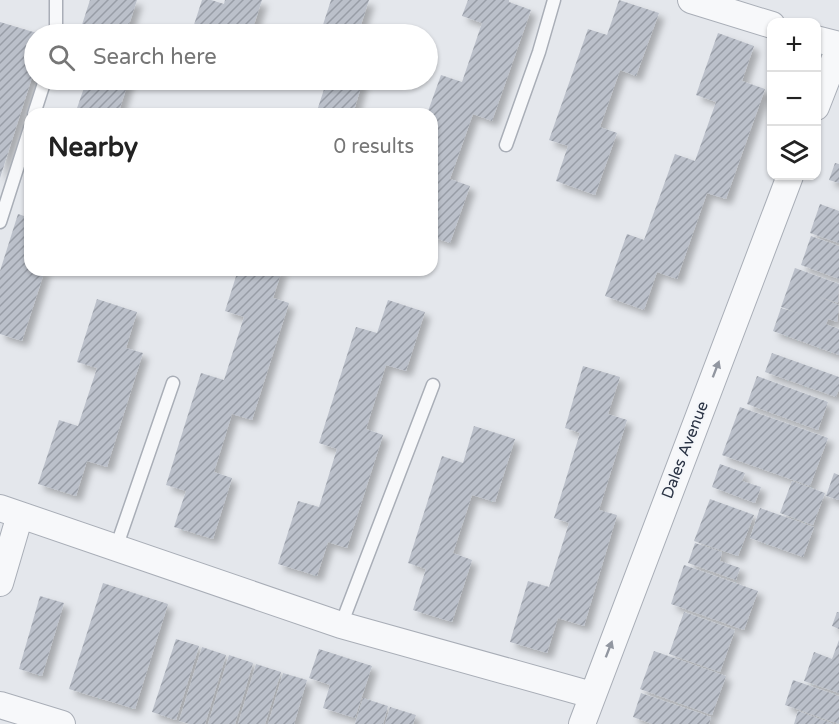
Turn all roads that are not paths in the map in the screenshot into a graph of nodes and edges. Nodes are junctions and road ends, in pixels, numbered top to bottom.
1 (56, 0) edge
2 (554, 0) edge
3 (691, 0) edge
4 (56, 24) edge
5 (767, 24) edge
6 (821, 41) edge
7 (839, 46) edge
8 (42, 90) edge
9 (821, 93) edge
10 (36, 108) edge
11 (506, 145) dead end
12 (24, 151) edge
13 (788, 180) edge
14 (0, 222) edge
15 (173, 383) dead end
16 (433, 385) dead end
17 (10, 512) edge
18 (116, 548) junction
19 (0, 583) edge
20 (341, 625) junction
21 (592, 694) junction
22 (0, 705) edge
23 (62, 724) edge
24 (582, 724) edge

1 - 4 lane
2 - 11 lane
3 - 5 street
6 - 7 street
7 - 9 street
8 - 10 lane
12 - 14 lane
21 -> 13 street, Dales Avenue
15 - 18 lane
16 - 20 lane
17 - 18 street
17 - 19 street
18 - 20 street
20 - 21 street
21 - 24 street, Dales Avenue
22 - 23 street

